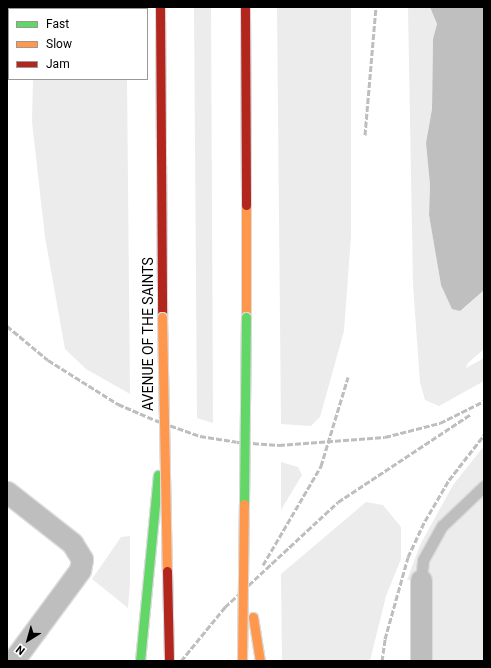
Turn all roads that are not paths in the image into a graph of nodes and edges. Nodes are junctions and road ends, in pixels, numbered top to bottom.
1 (8, 7) edge
2 (160, 7) edge
3 (245, 7) edge
4 (7, 38) edge
5 (162, 436) junction
6 (484, 486) edge
7 (7, 492) edge
8 (242, 547) junction
9 (421, 580) joint
10 (13, 661) edge
11 (140, 661) edge
12 (168, 661) edge
13 (242, 661) edge
14 (260, 661) edge
15 (421, 661) edge

1 - 4 lane
2 - 5 highway, AVENUE OF THE SAINTS, bridge
3 - 8 highway, bridge
5 - 11 highway
5 - 12 highway, AVENUE OF THE SAINTS, bridge
6 - 9 lane
7 - 10 street
8 - 13 highway, bridge
8 - 14 highway, bridge
9 - 15 street

